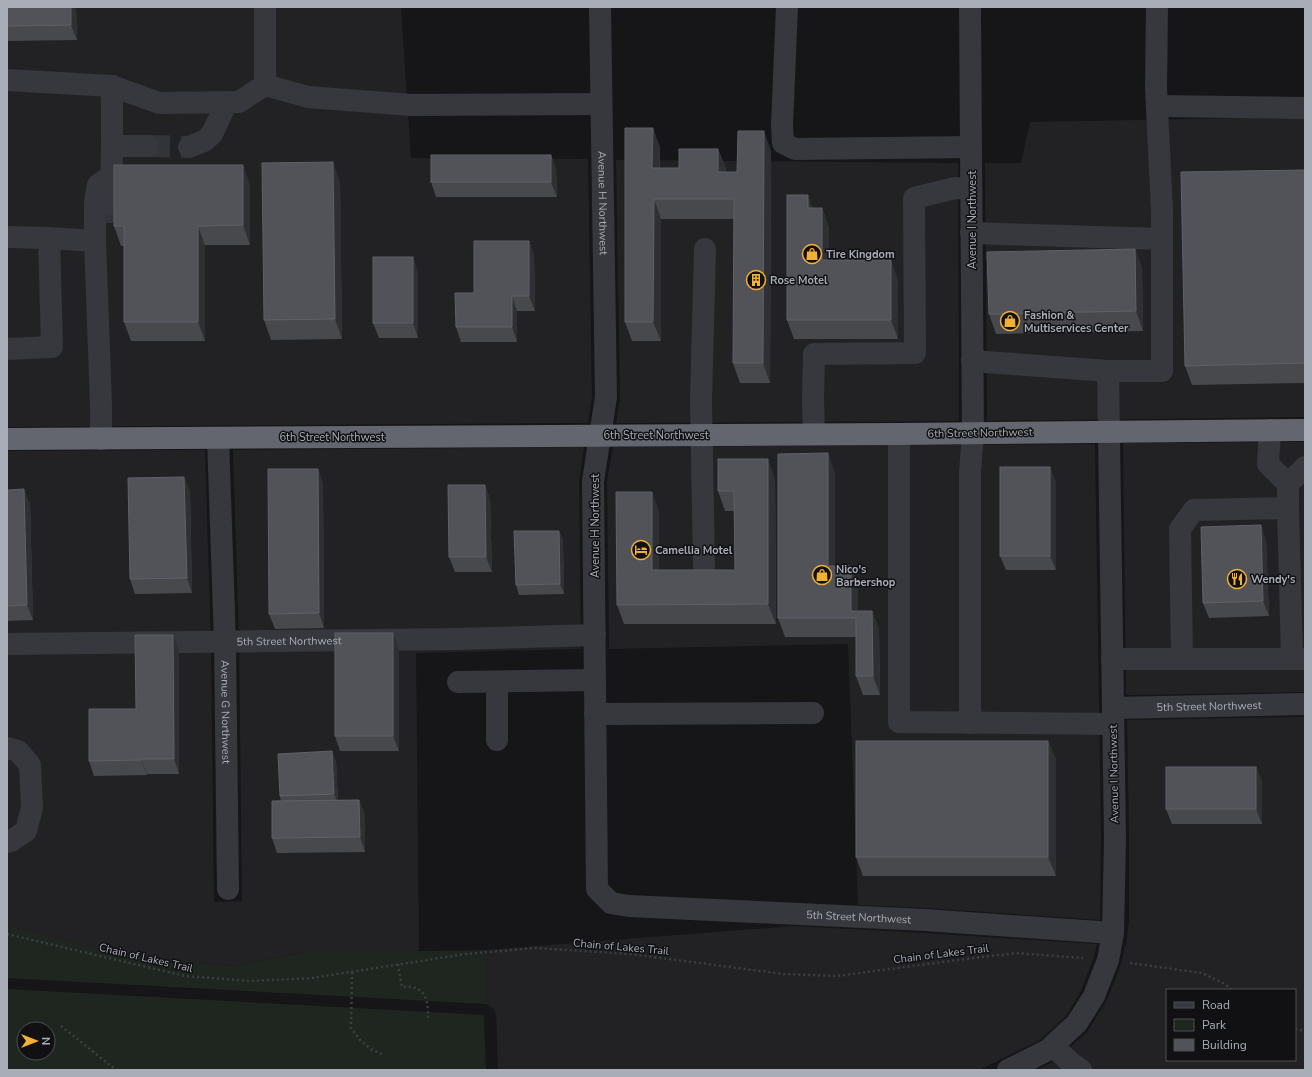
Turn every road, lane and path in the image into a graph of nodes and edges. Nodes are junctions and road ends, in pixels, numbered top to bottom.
1 (265, 7) edge
2 (600, 7) edge
3 (787, 7) edge
4 (970, 7) edge
5 (1157, 7) edge
6 (7, 80) edge
7 (265, 85) junction
8 (112, 86) junction
9 (227, 102) junction
10 (601, 104) junction
11 (1157, 106) junction
12 (1305, 108) edge
13 (112, 146) junction
14 (148, 146) tunnel mouth
15 (189, 147) tunnel mouth
16 (971, 147) junction
17 (111, 176) junction
18 (972, 189) junction
19 (972, 233) junction
20 (7, 237) edge
21 (49, 238) junction
22 (1162, 239) junction
23 (95, 241) junction
24 (705, 249) dead end
25 (7, 349) edge
26 (972, 361) junction
27 (1108, 371) junction
28 (1270, 430) junction
29 (1305, 430) edge
30 (1108, 432) junction
31 (973, 433) junction
32 (814, 434) junction
33 (898, 434) junction
34 (600, 435) junction
35 (702, 435) junction
36 (101, 438) junction
37 (218, 438) junction
38 (7, 439) edge
39 (1305, 467) edge
40 (1288, 484) junction
41 (1288, 508) junction
42 (704, 566) dead end
43 (595, 635) junction
44 (225, 642) junction
45 (7, 644) edge
46 (1112, 659) junction
47 (1182, 659) junction
48 (1298, 659) edge
49 (595, 680) junction
50 (458, 682) dead end
51 (497, 682) junction
52 (1305, 704) edge
53 (813, 713) dead end
54 (596, 714) junction
55 (1113, 716) junction
56 (970, 723) junction
57 (497, 740) dead end
58 (7, 748) edge
59 (7, 842) edge
60 (228, 889) dead end
61 (605, 898) joint
62 (1114, 933) junction
63 (7, 934) edge
64 (1108, 960) junction
65 (398, 964) junction
66 (352, 972) junction
67 (1231, 989) edge
68 (428, 1018) dead end
69 (61, 1026) dead end
70 (1053, 1046) junction
71 (382, 1054) dead end
72 (116, 1070) edge
73 (1008, 1070) edge
74 (1081, 1070) edge

1 - 7 street
2 - 10 street, Avenue H Northwest
3 - 16 street
4 - 16 street, Avenue I Northwest
5 - 11 street
6 - 8 street
7 - 9 street
7 - 10 street
8 - 9 street
8 - 13 street
9 - 15 street
10 - 34 street, Avenue H Northwest
11 - 12 street
11 - 22 street
13 - 14 street
13 - 17 street
16 - 18 street, Avenue I Northwest
17 - 23 street
17 - 23 street
18 - 19 street, Avenue I Northwest
18 - 32 street
19 - 22 street
19 - 26 street, Avenue I Northwest
20 - 21 street
21 - 23 street
21 - 25 street
22 - 27 street
23 - 36 street
24 - 35 street
26 - 27 street
26 - 31 street, Avenue I Northwest
27 - 30 street, Avenue I Northwest
28 - 29 highway, 6th Street Northwest
28 - 30 highway, 6th Street Northwest
28 - 40 street
30 - 31 highway, 6th Street Northwest
30 - 46 street, Avenue I Northwest
31 - 33 highway, 6th Street Northwest
31 - 56 street, Avenue I Northwest
32 - 33 highway, 6th Street Northwest
32 - 35 highway, 6th Street Northwest
33 - 56 street, 5th Street Northwest
34 - 35 highway, 6th Street Northwest
34 - 37 highway, 6th Street Northwest
34 - 43 street, Avenue H Northwest
35 - 42 street
36 - 37 highway, 6th Street Northwest
36 - 38 highway, 6th Street Northwest
37 - 44 street, Avenue G Northwest
39 - 40 street
40 - 41 street
41 - 47 street
41 - 48 street
43 - 44 street, 5th Street Northwest
43 - 49 street, Avenue H Northwest
44 - 45 street, 5th Street Northwest
44 - 60 street, Avenue G Northwest
46 - 47 street
46 - 55 street, Avenue I Northwest
47 - 48 street
49 - 51 street
49 - 54 street, Avenue H Northwest
50 - 51 street
51 - 57 street
52 - 55 street, 5th Street Northwest
53 - 54 street
54 - 61 street, Avenue H Northwest
55 - 56 street, 5th Street Northwest
55 - 62 street, Avenue I Northwest
58 - 59 street
61 - 62 street, 5th Street Northwest
62 - 64 street, Avenue I Northwest
63 - 66 path, Chain of Lakes Trail
64 - 65 path, Chain of Lakes Trail
64 - 67 path, Chain of Lakes Trail
64 - 70 street, Avenue I Northwest
65 - 66 path, Chain of Lakes Trail
65 - 68 path
66 - 71 path
69 - 72 path
70 - 73 street, Avenue I Northwest
70 - 74 street

